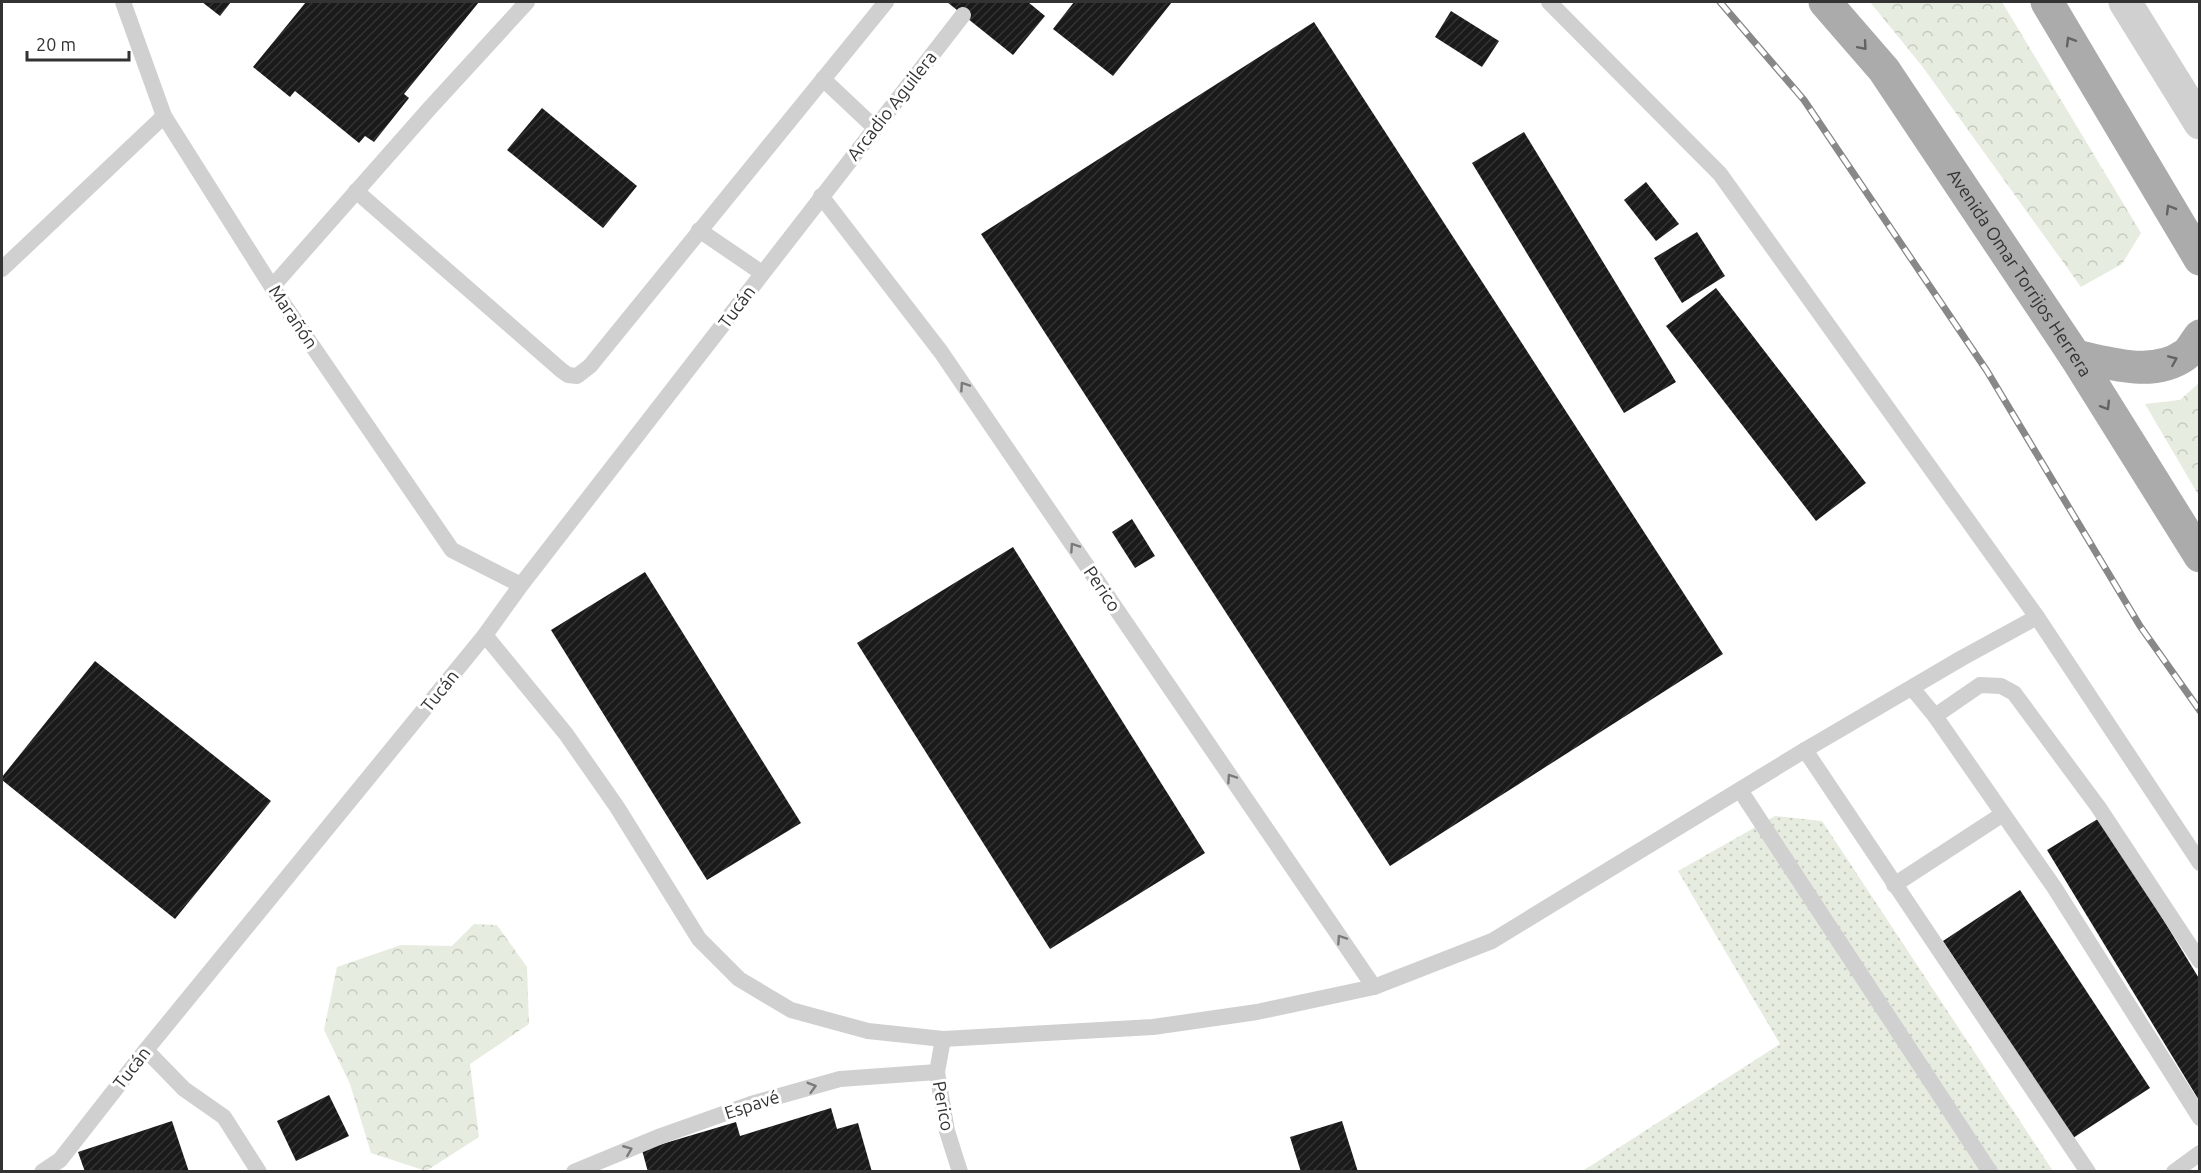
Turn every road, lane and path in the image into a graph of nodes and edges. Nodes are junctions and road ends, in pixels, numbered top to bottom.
1 (123, 2) edge
2 (527, 2) edge
3 (886, 2) edge
4 (1549, 2) edge
5 (1825, 2) edge
6 (2047, 2) edge
7 (2125, 2) edge
8 (963, 15) dead end
9 (823, 79) junction
10 (2194, 103) edge
11 (164, 116) junction
12 (875, 128) junction
13 (356, 191) junction
14 (821, 196) junction
15 (699, 230) junction
16 (2199, 259) edge
17 (2, 269) edge
18 (762, 273) junction
19 (272, 287) junction
20 (2199, 336) edge
21 (2075, 356) junction
22 (2199, 556) edge
23 (521, 585) junction
24 (2037, 617) junction
25 (485, 635) junction
26 (1912, 688) junction
27 (1935, 716) junction
28 (1805, 750) junction
29 (1740, 790) junction
30 (2003, 814) junction
31 (2199, 863) edge
32 (1894, 885) junction
33 (2199, 961) edge
34 (1374, 987) junction
35 (943, 1039) junction
36 (146, 1050) junction
37 (937, 1072) junction
38 (2199, 1118) edge
39 (2199, 1153) edge
40 (42, 1172) edge
41 (259, 1172) edge
42 (574, 1172) edge
43 (960, 1172) edge
44 (1990, 1172) edge
45 (2088, 1172) edge
46 (2174, 1172) edge

1 - 11 lane, Marañón
2 - 13 lane
3 - 9 lane
4 - 24 lane
5 -> 21 main road, Avenida Omar Torrijos Herrera
16 -> 6 main road
7 - 10 street
8 - 12 lane, Arcadio Aguilera
9 - 12 lane
9 - 15 lane
11 - 17 lane
11 - 19 lane, Marañón
12 - 14 lane, Arcadio Aguilera
13 - 15 lane
13 - 19 lane
14 - 18 lane, Tucán
34 -> 14 lane, Perico
15 - 18 lane
18 - 23 lane, Tucán
19 - 23 lane, Marañón
21 -> 20 main road
21 -> 22 main road, Avenida Omar Torrijos Herrera
23 - 25 lane, Tucán
24 - 26 lane
24 - 31 lane
25 - 35 lane
25 - 36 lane, Tucán
26 - 27 lane
26 - 28 lane
27 - 30 lane
27 - 33 lane
28 - 29 lane
28 - 32 lane
29 - 34 lane
29 - 44 lane
30 - 32 lane
30 - 38 lane
32 - 45 lane
34 - 35 lane
35 - 37 lane, Perico
36 - 40 lane, Tucán
36 - 41 lane
42 -> 37 lane, Espavé
37 - 43 lane, Perico
39 - 46 lane

